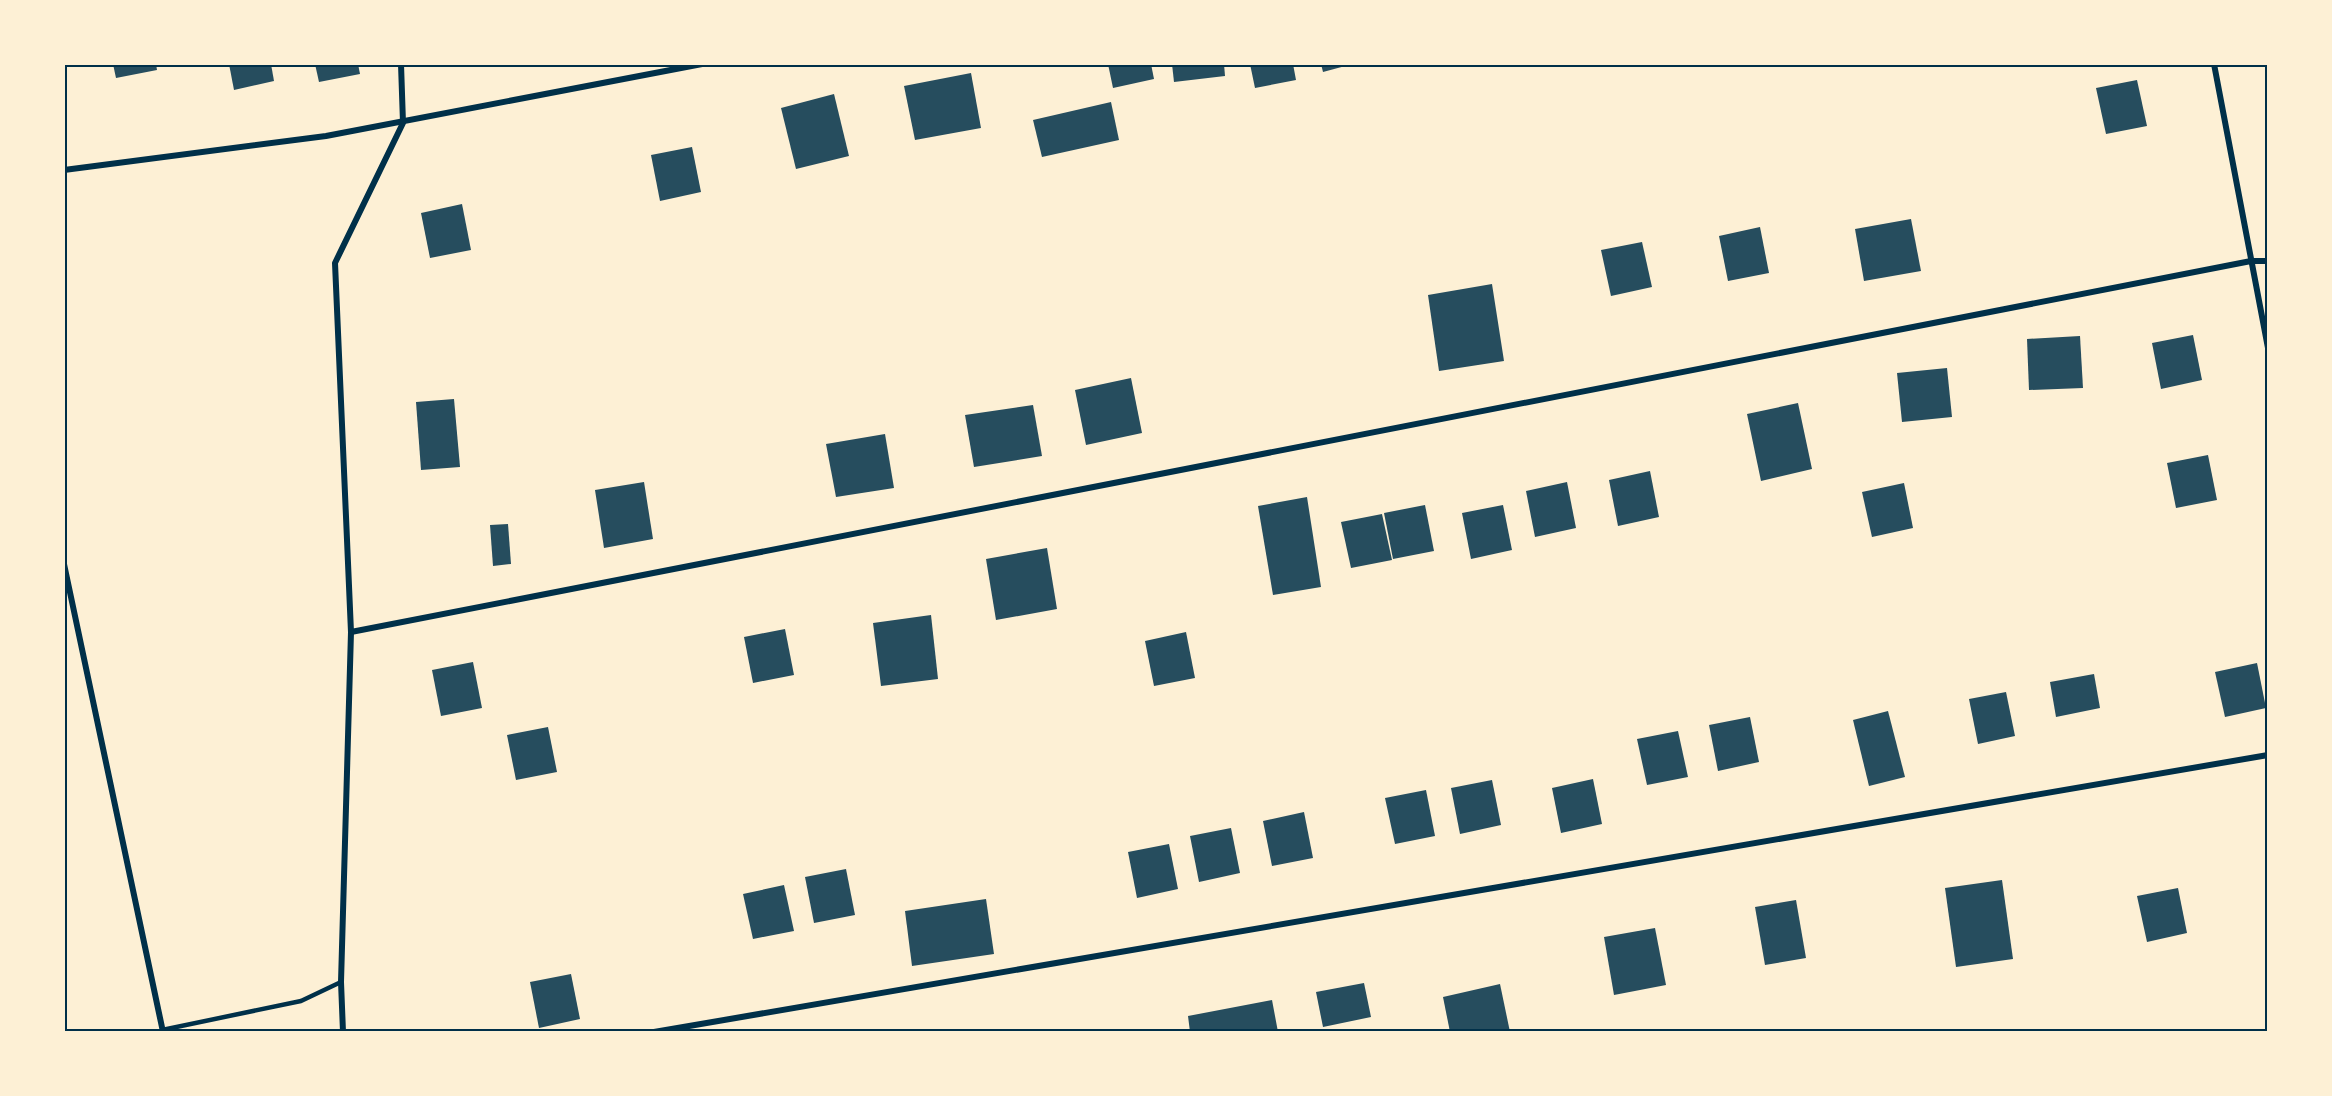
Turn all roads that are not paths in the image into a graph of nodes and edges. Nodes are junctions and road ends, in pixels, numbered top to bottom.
1 (401, 64) edge
2 (702, 64) edge
3 (2214, 64) edge
4 (403, 123) junction
5 (64, 170) edge
6 (2251, 261) junction
7 (2268, 261) edge
8 (2268, 348) edge
9 (64, 564) edge
10 (351, 632) junction
11 (2268, 755) edge
12 (341, 982) junction
13 (162, 1031) edge
14 (343, 1032) edge
15 (654, 1032) edge

1 - 4 street
2 - 4 street
3 - 6 street
4 - 5 street
4 - 10 street
6 - 7 street
6 - 8 street
6 - 10 street
9 - 13 street
10 - 12 street
11 - 15 street
12 - 13 lane
12 - 14 street

